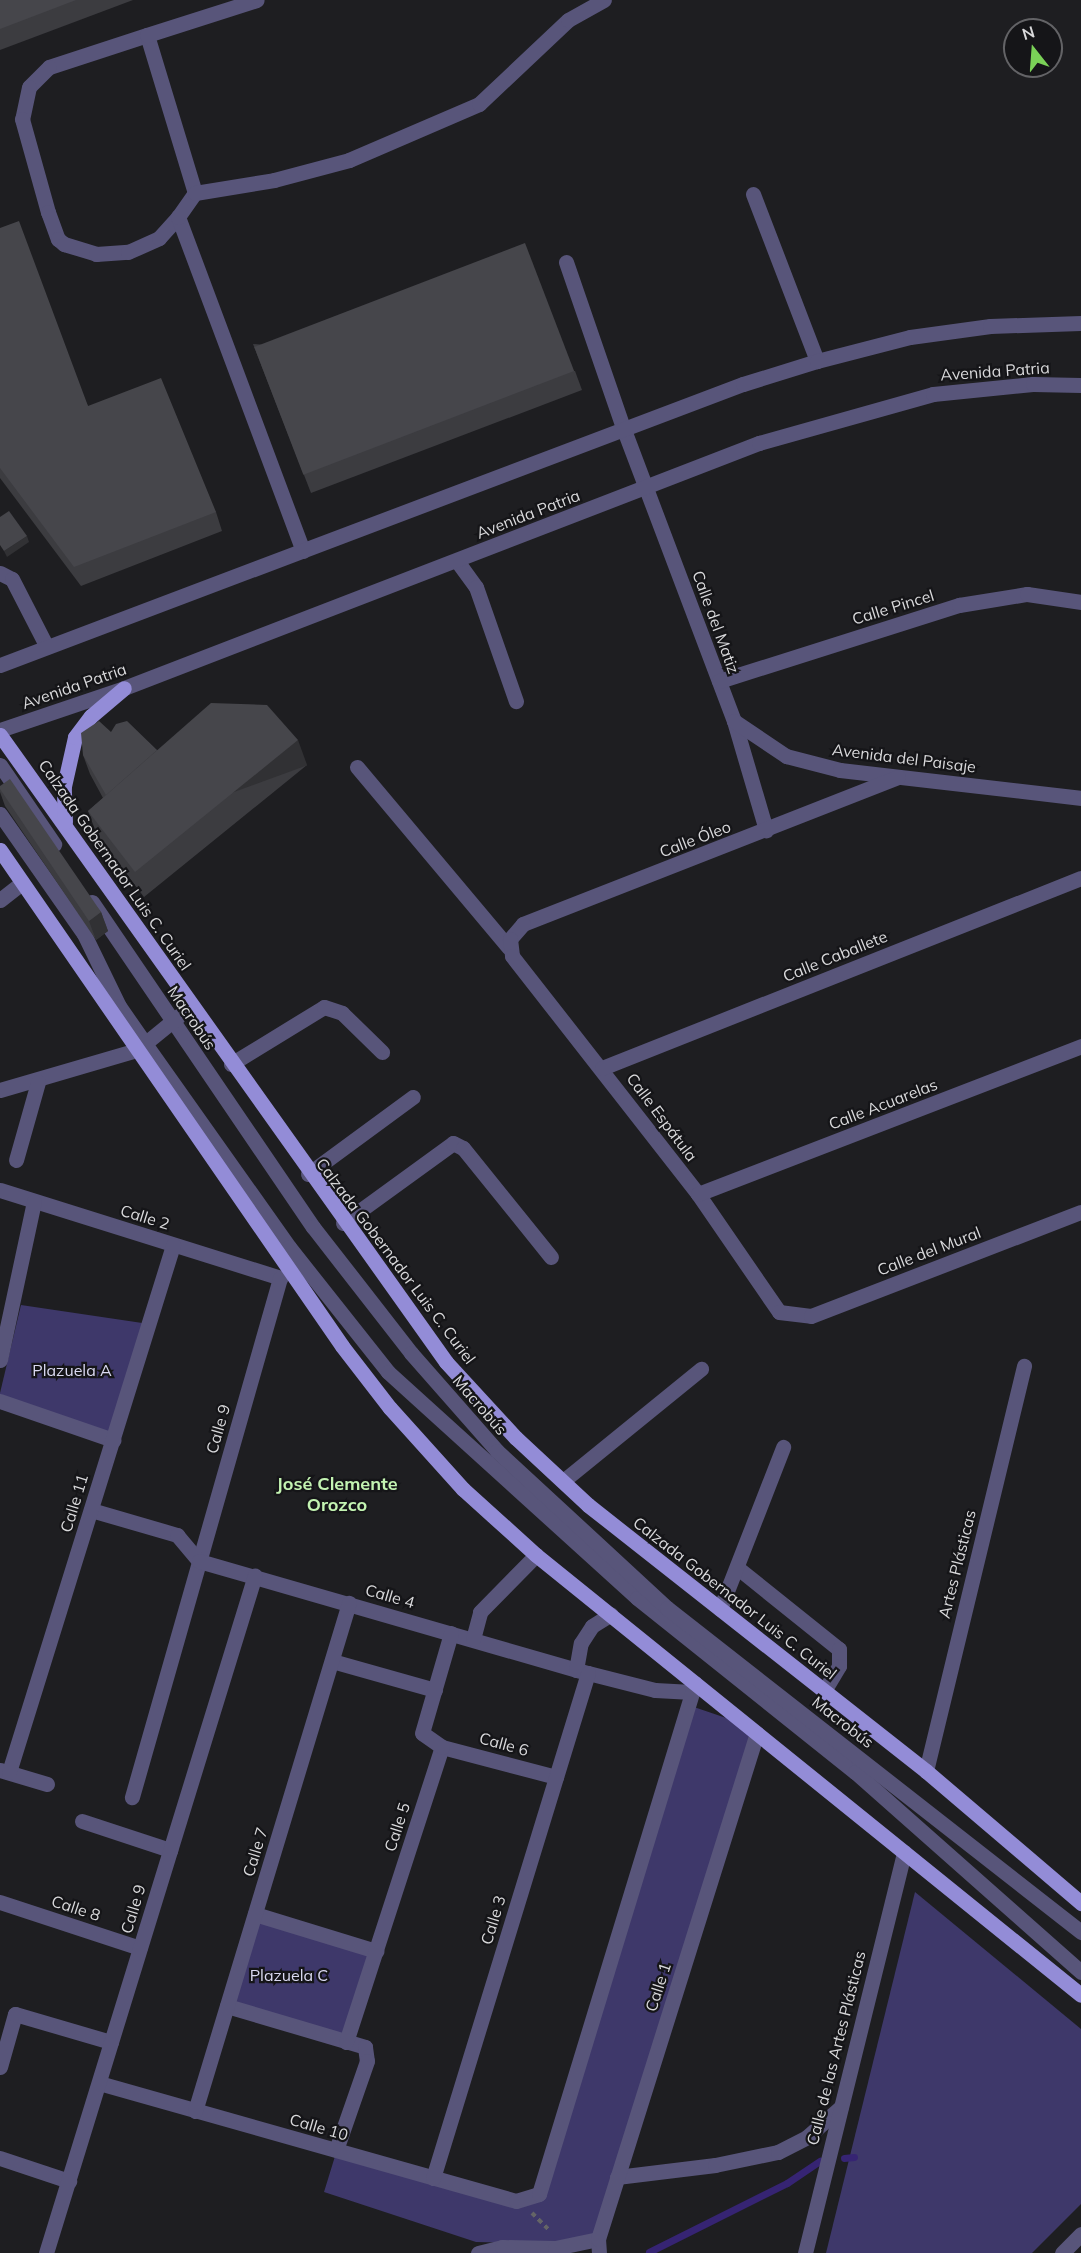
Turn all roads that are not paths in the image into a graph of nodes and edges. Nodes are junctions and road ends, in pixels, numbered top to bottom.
1 (257, 0) edge
2 (604, 0) edge
3 (147, 35) junction
4 (195, 193) junction
5 (753, 194) dead end
6 (178, 217) junction
7 (566, 262) dead end
8 (1081, 323) edge
9 (817, 361) junction
10 (1081, 385) edge
11 (624, 430) junction
12 (646, 488) junction
13 (303, 551) junction
14 (457, 561) junction
15 (0, 573) edge
16 (1081, 602) edge
17 (47, 647) junction
18 (0, 665) edge
19 (718, 681) junction
20 (124, 688) junction
21 (516, 701) dead end
22 (734, 721) junction
23 (0, 732) edge
24 (0, 765) edge
25 (357, 767) dead end
26 (898, 777) junction
27 (1081, 798) edge
28 (0, 814) edge
29 (65, 822) junction
30 (766, 830) junction
31 (0, 850) edge
32 (62, 856) edge
33 (1081, 878) edge
34 (22, 883) junction
35 (81, 885) edge
36 (0, 900) edge
37 (510, 943) junction
38 (191, 1006) junction
39 (173, 1023) junction
40 (1081, 1046) edge
41 (141, 1048) junction
42 (382, 1052) dead end
43 (231, 1064) junction
44 (602, 1068) junction
45 (38, 1082) junction
46 (0, 1090) edge
47 (413, 1097) dead end
48 (16, 1160) dead end
49 (308, 1173) junction
50 (0, 1190) edge
51 (698, 1194) junction
52 (34, 1202) junction
53 (1081, 1212) edge
54 (343, 1223) junction
55 (173, 1245) junction
56 (551, 1257) dead end
57 (280, 1278) joint
58 (789, 1316) joint
59 (0, 1360) edge
60 (1024, 1366) dead end
61 (701, 1369) dead end
62 (0, 1401) edge
63 (113, 1440) junction
64 (783, 1447) dead end
65 (563, 1481) junction
66 (91, 1510) junction
67 (536, 1555) junction
68 (199, 1561) junction
69 (738, 1569) junction
70 (255, 1575) junction
71 (349, 1603) junction
72 (720, 1609) junction
73 (611, 1614) junction
74 (451, 1633) junction
75 (473, 1639) junction
76 (332, 1661) junction
77 (582, 1671) junction
78 (693, 1688) junction
79 (435, 1690) junction
80 (824, 1691) junction
81 (757, 1733) junction
82 (442, 1747) junction
83 (5, 1771) edge
84 (926, 1771) junction
85 (556, 1777) junction
86 (47, 1784) dead end
87 (132, 1797) dead end
88 (82, 1821) dead end
89 (170, 1850) junction
90 (904, 1852) junction
91 (0, 1902) edge
92 (1081, 1903) edge
93 (255, 1914) junction
94 (1081, 1932) edge
95 (140, 1948) junction
96 (376, 1951) junction
97 (1081, 1972) edge
98 (1081, 1995) edge
99 (227, 2006) junction
100 (5, 2032) edge
101 (111, 2042) junction
102 (346, 2042) junction
103 (0, 2067) edge
104 (99, 2083) junction
105 (841, 2107) junction
106 (195, 2110) junction
107 (336, 2150) junction
108 (0, 2158) edge
109 (617, 2177) junction
110 (433, 2178) junction
111 (69, 2181) junction
112 (1081, 2234) edge
113 (598, 2246) edge
114 (46, 2253) edge
115 (478, 2253) edge
116 (805, 2253) edge
117 (1062, 2253) edge

1 - 3 street
2 - 4 street
3 - 4 street
3 - 6 street
4 - 6 street
5 - 9 street
6 - 13 street
7 - 11 street, Calle del Matiz
8 - 9 street
9 - 11 street
10 - 12 street, Avenida Patria
11 - 12 street, Calle del Matiz
11 - 13 street
12 - 14 street, Avenida Patria
12 - 19 street, Calle del Matiz
13 - 17 street
14 - 20 street, Avenida Patria
14 - 21 street
15 - 17 street
16 - 19 street, Calle Pincel
17 - 18 street
19 - 22 street, Calle del Matiz
20 - 23 street, Avenida Patria
20 - 29 main road
22 - 26 street, Avenida del Paisaje
22 - 30 street, Calle del Matiz
23 - 29 main road, Calzada Gobernador Luis C. Curiel
24 - 32 street
25 - 37 street, Calle Espátula
26 - 27 street, Avenida del Paisaje
26 - 30 street, Calle Óleo
28 - 41 street, Macrobús
29 - 38 main road, Calzada Gobernador Luis C. Curiel
30 - 37 street, Calle Óleo
31 - 34 main road
33 - 44 street, Calle Caballete
34 - 36 street
34 - 41 main road
35 - 39 street, Macrobús
37 - 44 street, Calle Espátula
38 - 39 street
38 - 43 main road, Calzada Gobernador Luis C. Curiel
39 - 41 street
39 - 94 street, Macrobús
40 - 51 street, Calle Acuarelas
41 - 45 street
41 - 67 main road
41 - 97 street, Macrobús
42 - 43 street
43 - 49 main road, Calzada Gobernador Luis C. Curiel
44 - 51 street, Calle Espátula
45 - 46 street
45 - 48 street
47 - 49 street
49 - 54 main road, Calzada Gobernador Luis C. Curiel
50 - 52 street, Calle 2
51 - 58 street, Calle Espátula
52 - 55 street, Calle 2
52 - 59 street
53 - 58 street, Calle del Mural
54 - 56 street
54 - 65 main road, Calzada Gobernador Luis C. Curiel
55 - 57 street, Calle 2
55 - 63 street, Calle 11
57 - 68 street, Calle 9
60 - 84 street, Artes Plásticas
61 - 65 street
62 - 63 street
63 - 66 street, Calle 11
64 - 69 street
65 - 72 main road, Calzada Gobernador Luis C. Curiel
66 - 68 street
66 - 83 street, Calle 11
67 - 73 main road
67 - 75 street
68 - 70 street, Calle 4
68 - 87 street, Calle 9
69 - 72 street
69 - 80 street
70 - 71 street, Calle 4
70 - 89 street, Calle 9
71 - 74 street, Calle 4
71 - 76 street, Calle 7
72 - 80 main road, Calzada Gobernador Luis C. Curiel
73 - 77 street, Calle 3
73 - 78 main road
74 - 75 street, Calle 4
74 - 79 street
75 - 77 street, Calle 4
76 - 79 street
76 - 93 street, Calle 7
77 - 78 street, Calle 4
77 - 85 street, Calle 3
78 - 81 main road
78 - 110 street, Calle 10
79 - 82 street
80 - 84 main road, Calzada Gobernador Luis C. Curiel
81 - 90 main road
81 - 109 street, Calle 1
82 - 85 street, Calle 6
82 - 96 street, Calle 5
83 - 86 street
84 - 92 main road, Calzada Gobernador Luis C. Curiel
85 - 110 street, Calle 3
88 - 89 street
89 - 95 street, Calle 9
90 - 98 main road
90 - 105 street, Calle de las Artes Plásticas
91 - 95 street, Calle 8
93 - 96 street
93 - 99 street, Calle 7
95 - 101 street, Calle 9
96 - 102 street, Calle 5
99 - 102 street
99 - 106 street, Calle 7
100 - 101 street
100 - 103 street
101 - 104 street, Calle 9
102 - 107 street
104 - 106 street, Calle 10
104 - 111 street, Calle 9
105 - 109 street
105 - 116 street, Calle de las Artes Plásticas
106 - 107 street, Calle 10
107 - 110 street, Calle 10
108 - 111 street
109 - 113 street, Calle 1
111 - 114 street, Calle 9
112 - 117 street
113 - 115 street

